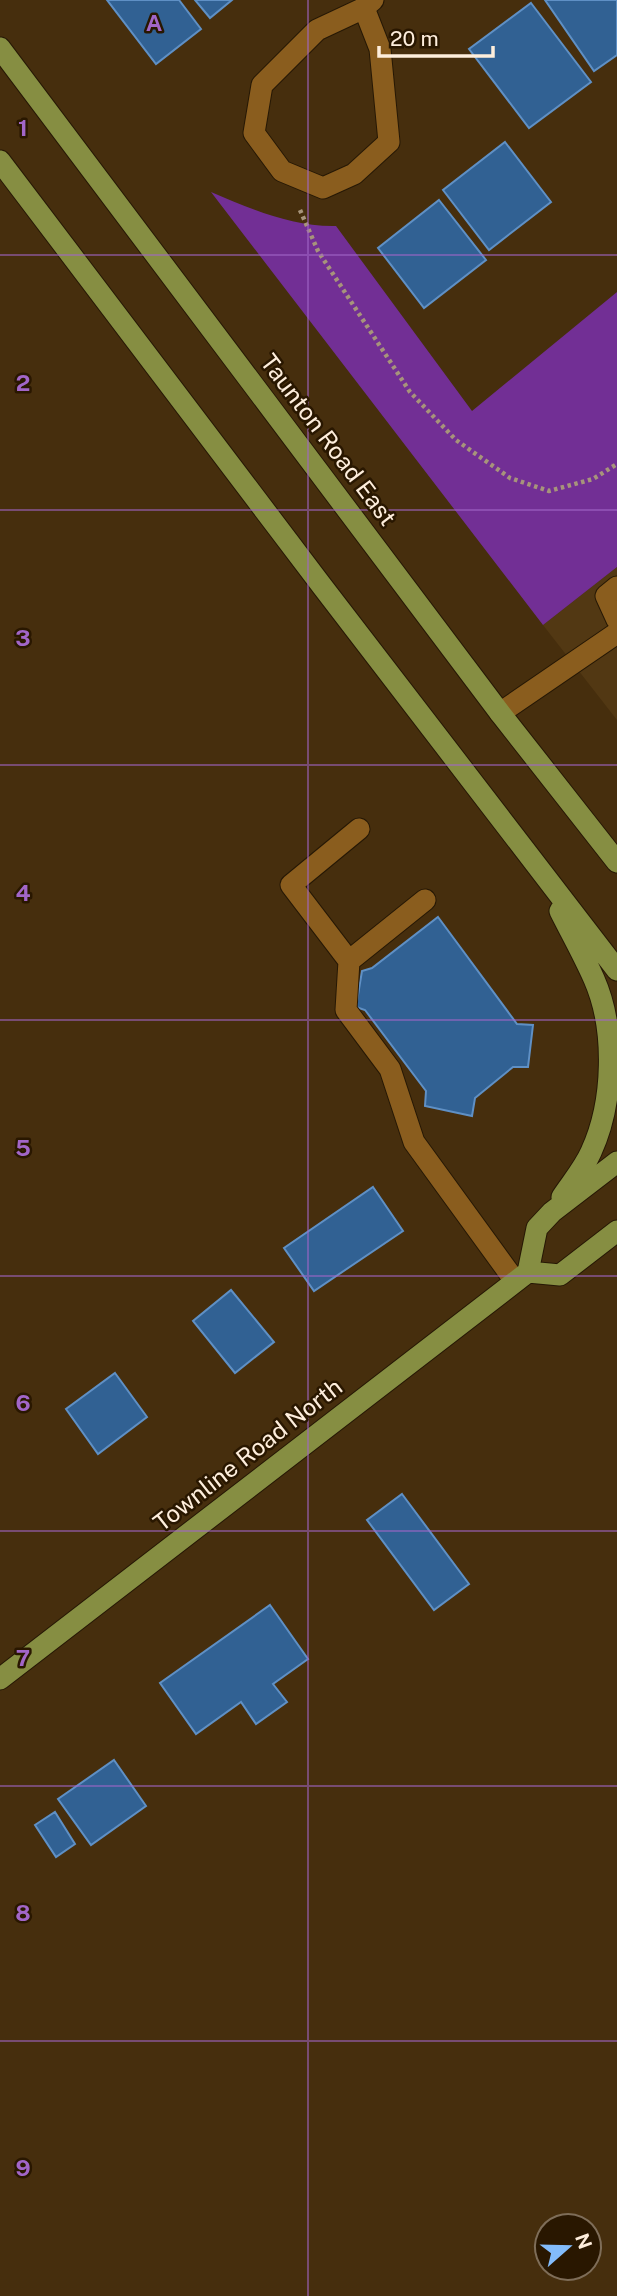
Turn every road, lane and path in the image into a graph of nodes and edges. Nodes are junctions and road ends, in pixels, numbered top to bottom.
1 (369, 4) edge
2 (0, 47) edge
3 (0, 161) edge
4 (282, 172) junction
5 (617, 464) edge
6 (617, 587) edge
7 (617, 620) edge
8 (617, 633) edge
9 (500, 713) junction
10 (359, 829) dead end
11 (617, 862) edge
12 (537, 866) junction
13 (425, 900) dead end
14 (349, 961) junction
15 (617, 970) edge
16 (617, 1162) edge
17 (552, 1212) junction
18 (617, 1231) edge
19 (521, 1277) junction
20 (0, 1679) edge

1 - 4 street
1 - 4 street
2 - 9 main road, Taunton Road East
3 - 12 main road
4 - 5 path
6 - 7 street
8 - 9 street
9 - 11 main road, Taunton Road East
10 - 14 street
12 - 15 main road
12 - 17 main road
13 - 14 street
14 - 19 street
16 - 17 main road
17 - 19 main road
18 - 19 main road
19 - 20 main road, Townline Road North

